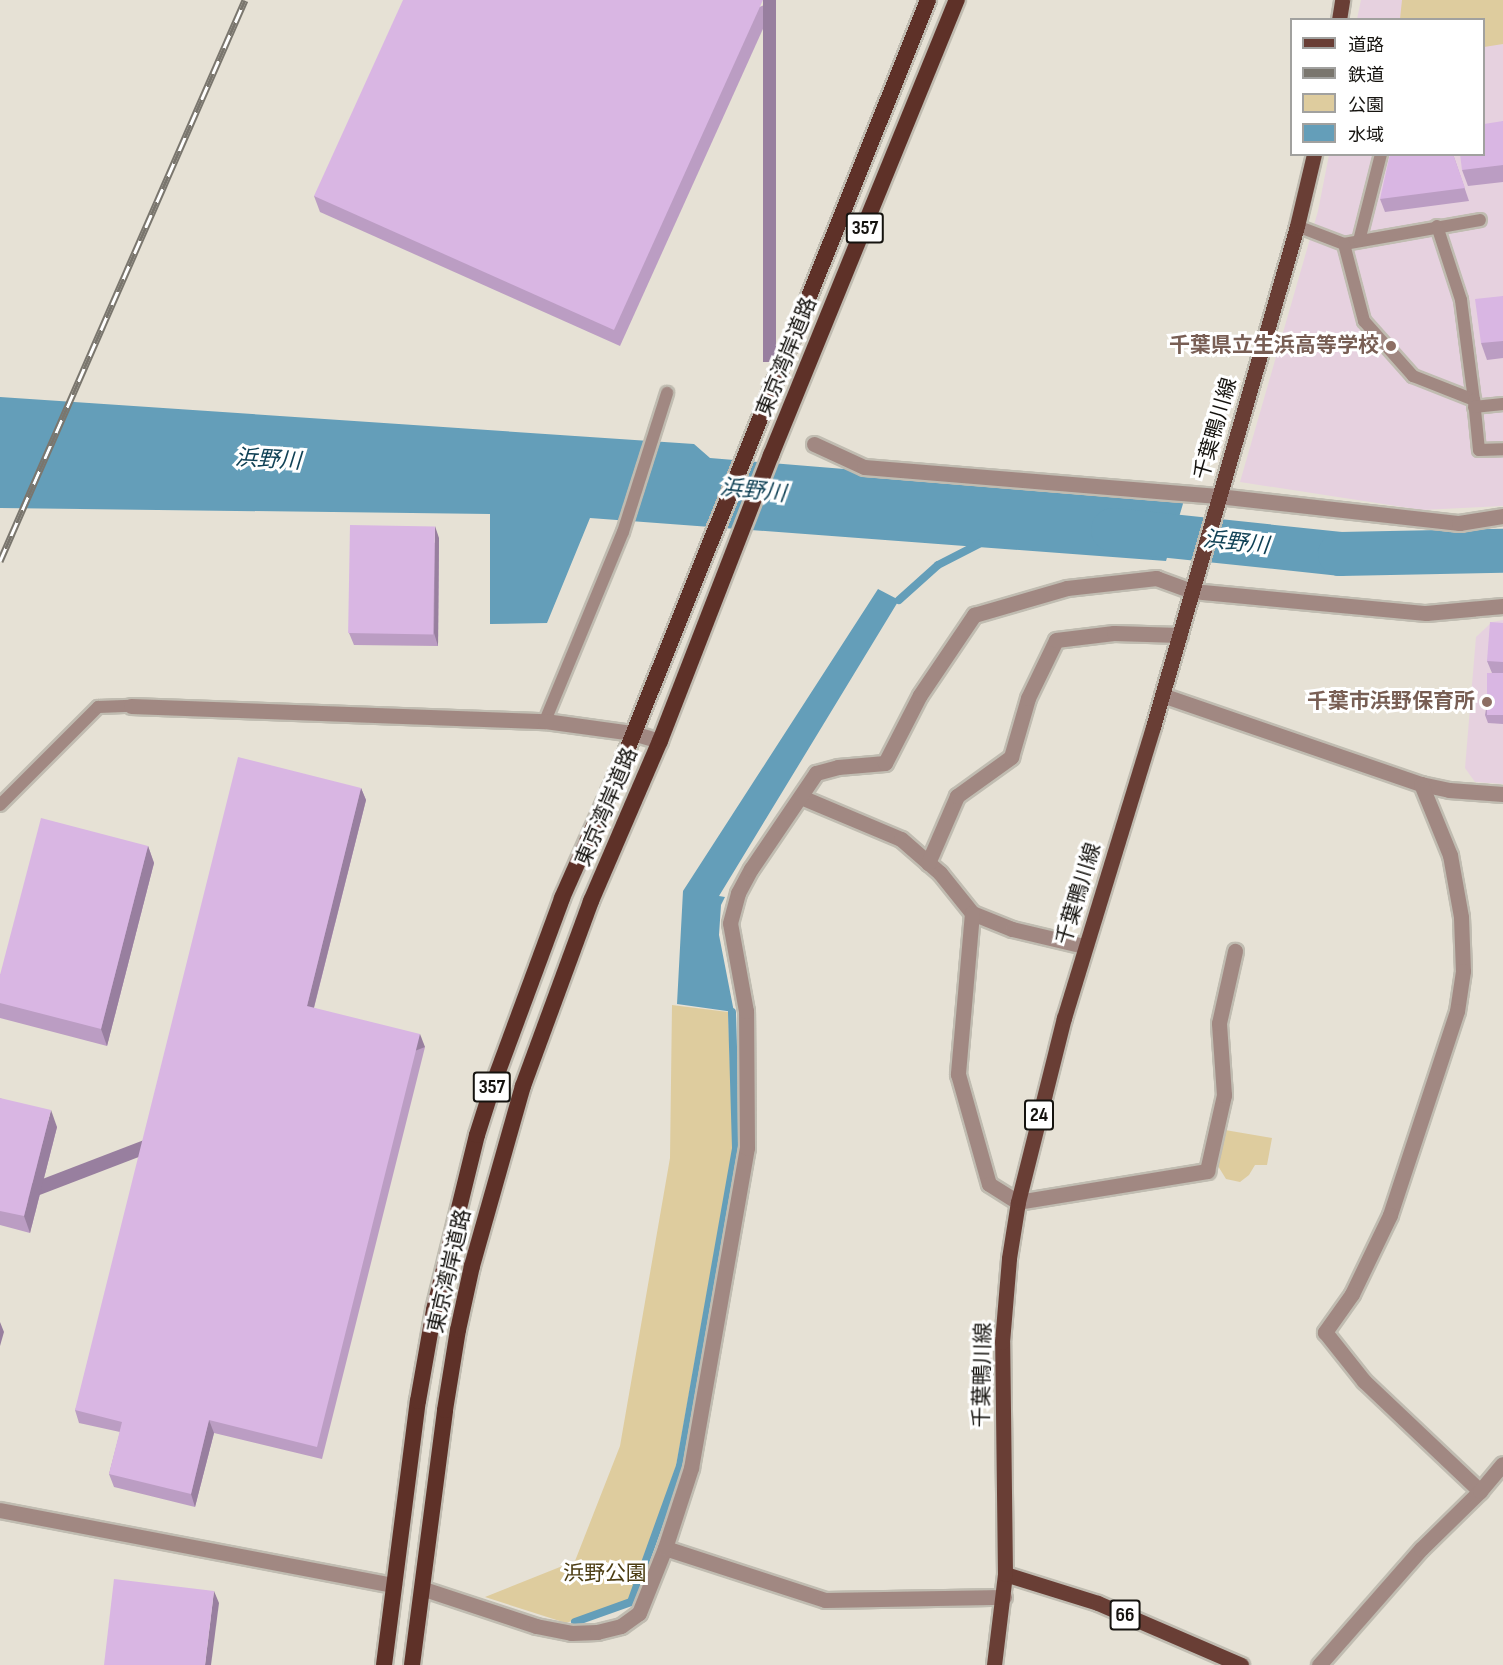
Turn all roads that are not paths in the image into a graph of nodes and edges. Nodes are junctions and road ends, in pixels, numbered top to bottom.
1 (928, 0) edge
2 (957, 0) edge
3 (1342, 0) edge
4 (1339, 18) edge
5 (1314, 156) edge
6 (1380, 156) edge
7 (1480, 220) dead end
8 (1297, 225) junction
9 (1437, 226) junction
10 (1359, 242) junction
11 (1344, 244) junction
12 (667, 393) dead end
13 (1474, 404) junction
14 (1503, 404) edge
15 (814, 444) dead end
16 (1503, 449) edge
17 (1218, 496) junction
18 (1503, 516) edge
19 (1193, 587) junction
20 (1503, 606) edge
21 (1180, 635) junction
22 (1162, 695) junction
23 (131, 706) joint
24 (545, 721) junction
25 (633, 733) junction
26 (660, 741) junction
27 (1421, 784) junction
28 (1503, 794) edge
29 (801, 797) junction
30 (0, 805) edge
31 (928, 863) junction
32 (972, 913) junction
33 (1084, 946) junction
34 (1235, 951) dead end
35 (1018, 1202) junction
36 (1503, 1464) edge
37 (1480, 1491) junction
38 (0, 1510) edge
39 (665, 1548) junction
40 (1005, 1574) junction
41 (394, 1585) junction
42 (421, 1588) junction
43 (1004, 1597) junction
44 (384, 1665) edge
45 (412, 1665) edge
46 (994, 1665) edge
47 (1241, 1665) edge
48 (1319, 1665) edge

1 - 25 highway, 東京湾岸道路 / 357
2 - 26 highway, 東京湾岸道路 / 357
3 - 4 main road
5 - 8 main road, 千葉鴨川線 / 24
6 - 10 lane
7 - 9 lane
8 - 11 lane
8 - 17 main road, 千葉鴨川線 / 24
9 - 10 lane
9 - 13 lane
10 - 11 lane
11 - 13 lane
12 - 24 lane
13 - 14 lane
13 - 16 lane
15 - 17 street
17 - 18 street
17 - 19 main road, 千葉鴨川線 / 24
19 - 20 street
19 - 21 main road, 千葉鴨川線 / 24
19 - 29 street
21 - 22 main road, 千葉鴨川線 / 24
21 - 31 street
22 - 27 street
22 - 33 main road, 千葉鴨川線 / 24
23 - 24 street
23 - 30 lane
24 - 25 street
25 - 26 street
25 - 41 highway, 東京湾岸道路 / 357
26 - 42 highway, 東京湾岸道路 / 357
27 - 28 street
27 - 37 street
29 - 31 street
29 - 39 street
31 - 32 street
32 - 33 street
32 - 35 street
33 - 35 main road, 千葉鴨川線 / 24
34 - 35 street
35 - 40 main road, 千葉鴨川線 / 24
36 - 37 street
37 - 48 street
38 - 41 street
39 - 42 street
39 - 43 street
40 - 43 main road, 千葉鴨川線 / 24
40 - 47 main road, 66
41 - 44 highway, 東京湾岸道路 / 357
42 - 45 highway, 東京湾岸道路 / 357
43 - 46 main road, 千葉鴨川線 / 24

